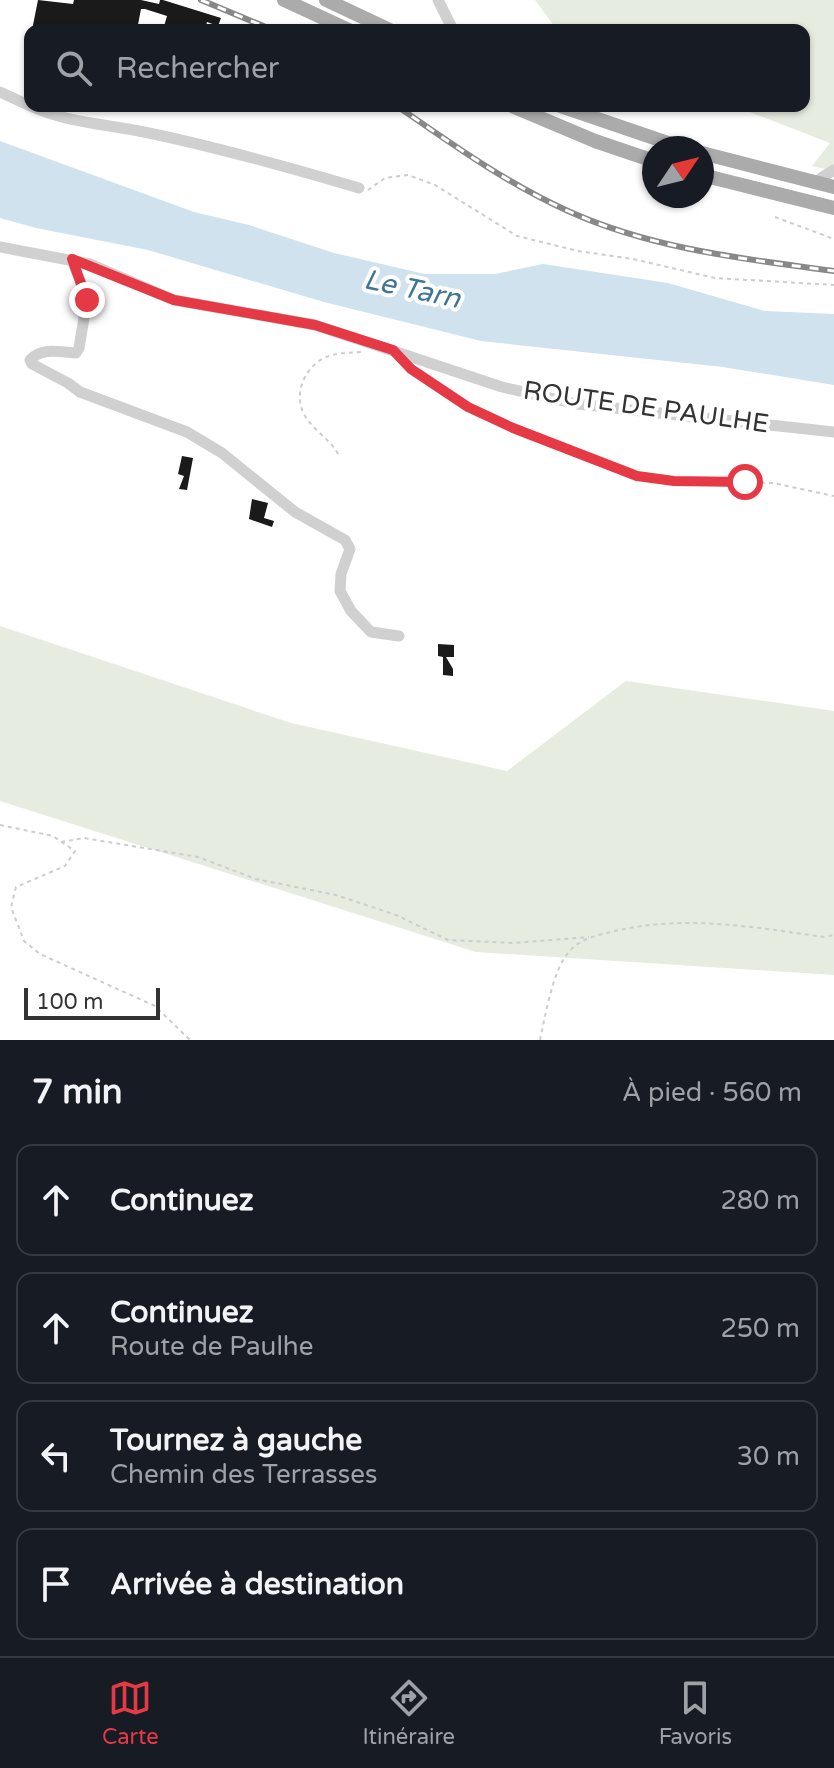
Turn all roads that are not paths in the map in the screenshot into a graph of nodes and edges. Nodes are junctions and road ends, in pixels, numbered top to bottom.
1 (284, 0) edge
2 (326, 0) edge
3 (438, 0) edge
4 (336, 24) edge
5 (377, 24) edge
6 (450, 24) edge
7 (0, 92) edge
8 (24, 103) edge
9 (48, 112) edge
10 (526, 112) edge
11 (578, 112) edge
12 (648, 136) edge
13 (714, 156) edge
14 (642, 157) edge
15 (834, 170) edge
16 (714, 178) edge
17 (827, 185) edge
18 (359, 188) road end
19 (834, 208) edge
20 (0, 247) edge
21 (72, 259) junction
22 (834, 432) edge
23 (399, 636) dead end

1 - 4 main road
2 - 5 main road
3 - 6 street
7 - 8 street
9 - 18 street
10 - 14 main road
11 - 12 main road
13 - 17 main road
15 - 17 street
16 - 19 main road
20 - 21 street, ROUTE DE PAULHE
21 - 22 street, ROUTE DE PAULHE
21 - 23 street

